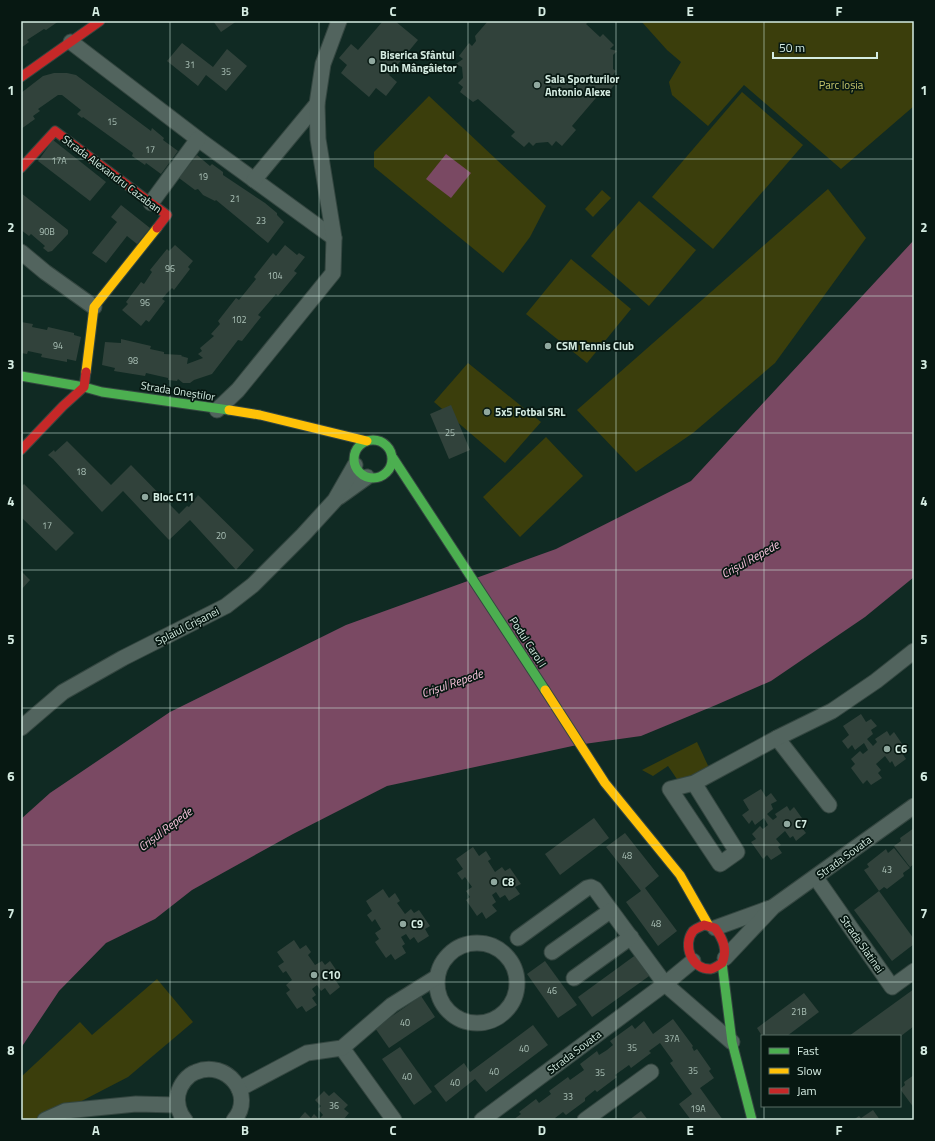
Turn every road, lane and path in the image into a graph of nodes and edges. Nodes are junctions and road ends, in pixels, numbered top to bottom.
1 (100, 21) edge
2 (339, 21) edge
3 (71, 42) junction
4 (21, 77) edge
5 (317, 104) junction
6 (198, 139) junction
7 (21, 168) edge
8 (254, 180) junction
9 (151, 203) junction
10 (334, 238) junction
11 (21, 252) edge
12 (94, 307) junction
13 (21, 376) edge
14 (84, 387) junction
15 (217, 410) junction
16 (331, 433) junction
17 (367, 441) junction
18 (21, 450) edge
19 (393, 458) junction
20 (355, 460) junction
21 (373, 478) junction
22 (391, 484) dead end
23 (403, 491) dead end
24 (420, 498) junction
25 (335, 500) junction
26 (914, 651) edge
27 (21, 728) edge
28 (777, 738) junction
29 (694, 783) junction
30 (829, 805) dead end
31 (914, 806) edge
32 (816, 878) junction
33 (692, 897) junction
34 (773, 907) junction
35 (610, 911) junction
36 (712, 927) junction
37 (690, 933) junction
38 (631, 937) junction
39 (518, 938) dead end
40 (552, 952) dead end
41 (723, 960) junction
42 (702, 968) junction
43 (914, 972) edge
44 (437, 977) junction
45 (574, 978) dead end
46 (665, 984) junction
47 (715, 989) dead end
48 (728, 1014) junction
49 (707, 1020) junction
50 (732, 1042) junction
51 (342, 1048) junction
52 (651, 1072) dead end
53 (239, 1089) junction
54 (177, 1105) junction
55 (592, 1118) edge
56 (45, 1120) edge
57 (185, 1120) edge
58 (234, 1120) edge
59 (394, 1120) edge
60 (482, 1120) edge
61 (752, 1120) edge

1 - 3 street
2 - 5 street
3 - 4 street
3 - 6 street
5 - 8 street
5 - 10 street
6 - 8 street
6 - 9 street
7 - 9 street, Strada Alexandru Cazaban
8 - 10 street
9 - 12 street, Strada Alexandru Cazaban
10 - 15 street
11 - 12 street
12 - 14 street
13 - 14 street, Strada Oneștilor
14 - 15 street, Strada Oneștilor
14 - 18 street
15 - 16 street, Strada Oneștilor
16 - 17 street, Strada Oneștilor
16 - 20 street
17 - 19 street
17 - 20 street
19 - 21 street
19 - 24 street, Podul Carol I
20 - 21 street
20 - 25 street, Splaiul Crișanei
21 - 22 street
21 - 25 street, Splaiul Crișanei
23 - 24 street
24 - 33 street, Podul Carol I
25 - 27 street, Splaiul Crișanei
26 - 28 street
28 - 29 street
28 - 30 street
29 - 29 street
31 - 32 street, Strada Sovata
32 - 34 street, Strada Sovata
32 - 43 street, Strada Slatinei
33 - 36 street, Podul Carol I
33 - 37 street
34 - 36 street, Strada Sovata
34 - 41 street, Strada Sovata
35 - 38 street
35 - 39 street
35 - 40 street
36 - 37 street
36 - 41 street
37 - 42 street
38 - 45 street
38 - 46 street
41 - 42 street
41 - 48 street
42 - 46 street, Strada Sovata
44 - 44 street
44 - 51 street
46 - 49 street
46 - 60 street, Strada Sovata
47 - 48 street
48 - 49 street
48 - 50 street
49 - 50 street
50 - 61 street
51 - 53 street
51 - 59 street
52 - 55 street
53 - 54 street
53 - 58 street
54 - 56 street
54 - 57 street

